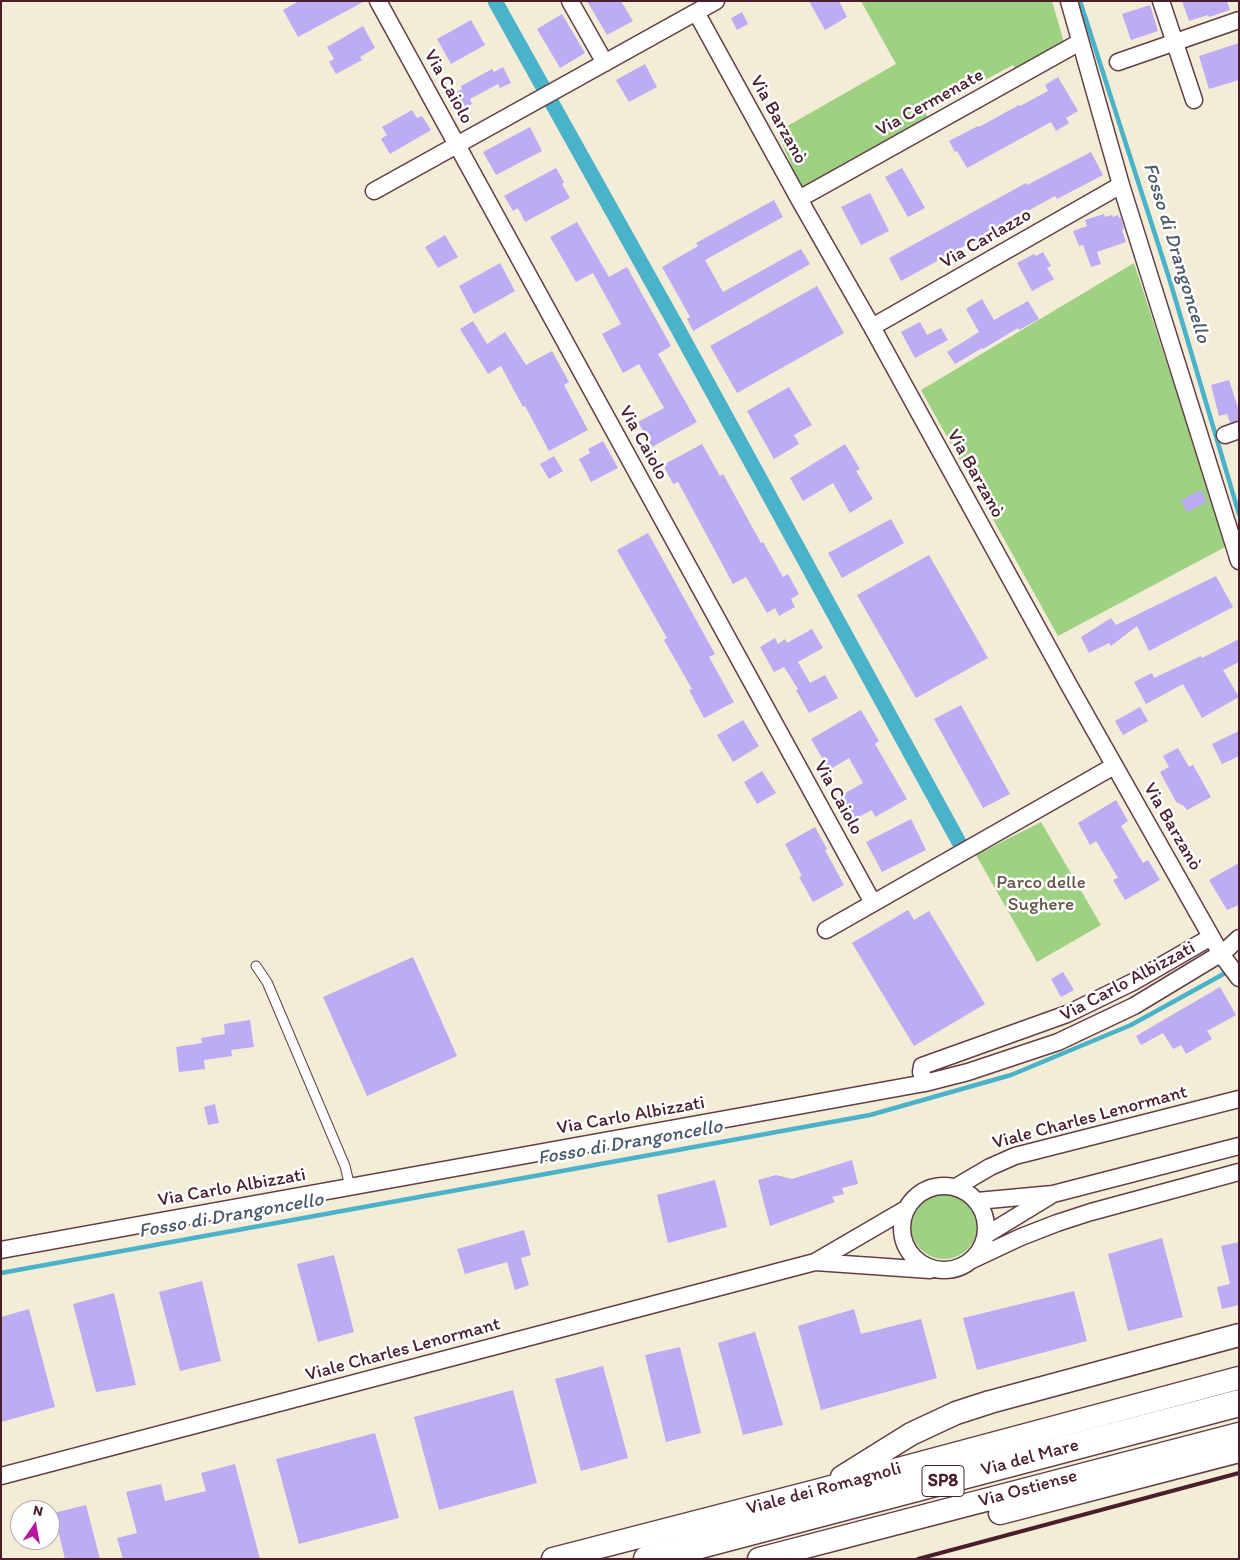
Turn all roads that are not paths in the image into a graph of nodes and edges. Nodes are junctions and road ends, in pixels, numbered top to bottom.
1 (378, 1) edge
2 (570, 1) edge
3 (1068, 1) edge
4 (1161, 1) edge
5 (714, 2) edge
6 (696, 12) junction
7 (1239, 20) edge
8 (1080, 42) junction
9 (1174, 42) junction
10 (1118, 62) dead end
11 (605, 63) junction
12 (1194, 100) dead end
13 (457, 144) junction
14 (1121, 186) junction
15 (374, 190) dead end
16 (799, 199) junction
17 (872, 327) junction
18 (1239, 561) edge
19 (1114, 766) junction
20 (873, 903) junction
21 (826, 930) dead end
22 (1211, 937) junction
23 (1239, 938) edge
24 (1223, 957) junction
25 (256, 966) dead end
26 (1237, 976) edge
27 (925, 1083) junction
28 (1239, 1099) edge
29 (1239, 1146) edge
30 (1239, 1172) edge
31 (350, 1187) junction
32 (956, 1187) junction
33 (1053, 1194) junction
34 (977, 1201) junction
35 (906, 1209) junction
36 (986, 1235) junction
37 (1, 1250) edge
38 (972, 1260) junction
39 (815, 1262) junction
40 (937, 1270) junction
41 (1239, 1335) edge
42 (1239, 1378) edge
43 (1239, 1403) edge
44 (1239, 1434) edge
45 (1239, 1451) edge
46 (1, 1476) edge
47 (820, 1490) junction
48 (895, 1524) junction
49 (553, 1559) edge
50 (647, 1559) edge
51 (759, 1559) edge

1 - 13 street, Via Caiolo
2 - 11 street
3 - 8 street
4 - 9 street
5 - 6 street
6 - 11 street
6 - 16 street, Via Barzanò
7 - 9 street
8 - 14 street
8 - 16 street, Via Cermenate
9 - 10 street
9 - 12 street
11 - 13 street
13 - 15 street
13 - 20 street, Via Caiolo
14 - 17 street, Via Carlazzo
14 - 18 street
16 - 17 street, Via Barzanò
17 - 19 street, Via Barzanò
19 - 20 street
19 - 22 street, Via Barzanò
20 - 21 street
22 - 24 street, Via Barzanò
22 - 27 street
23 - 24 street, Via Carlo Albizzati
24 - 26 street, Via Barzanò
24 - 27 street, Via Carlo Albizzati
25 - 31 lane
27 - 31 street, Via Carlo Albizzati
28 - 32 street, Viale Charles Lenormant
29 - 33 street
30 - 38 street
31 - 37 street, Via Carlo Albizzati
32 - 34 street
32 - 35 street
33 - 34 street
33 - 36 street
34 - 36 street
35 - 39 street, Viale Charles Lenormant
35 - 40 street
36 - 38 street
38 - 40 street
39 - 40 street, Viale Charles Lenormant
39 - 46 street, Viale Charles Lenormant
41 - 47 main road
42 - 47 main road, Viale dei Romagnoli
43 - 50 main road, Via del Mare / SP8
44 - 48 main road, Via Ostiense
45 - 48 main road
47 - 49 main road, Viale dei Romagnoli
48 - 51 main road, Via Ostiense

